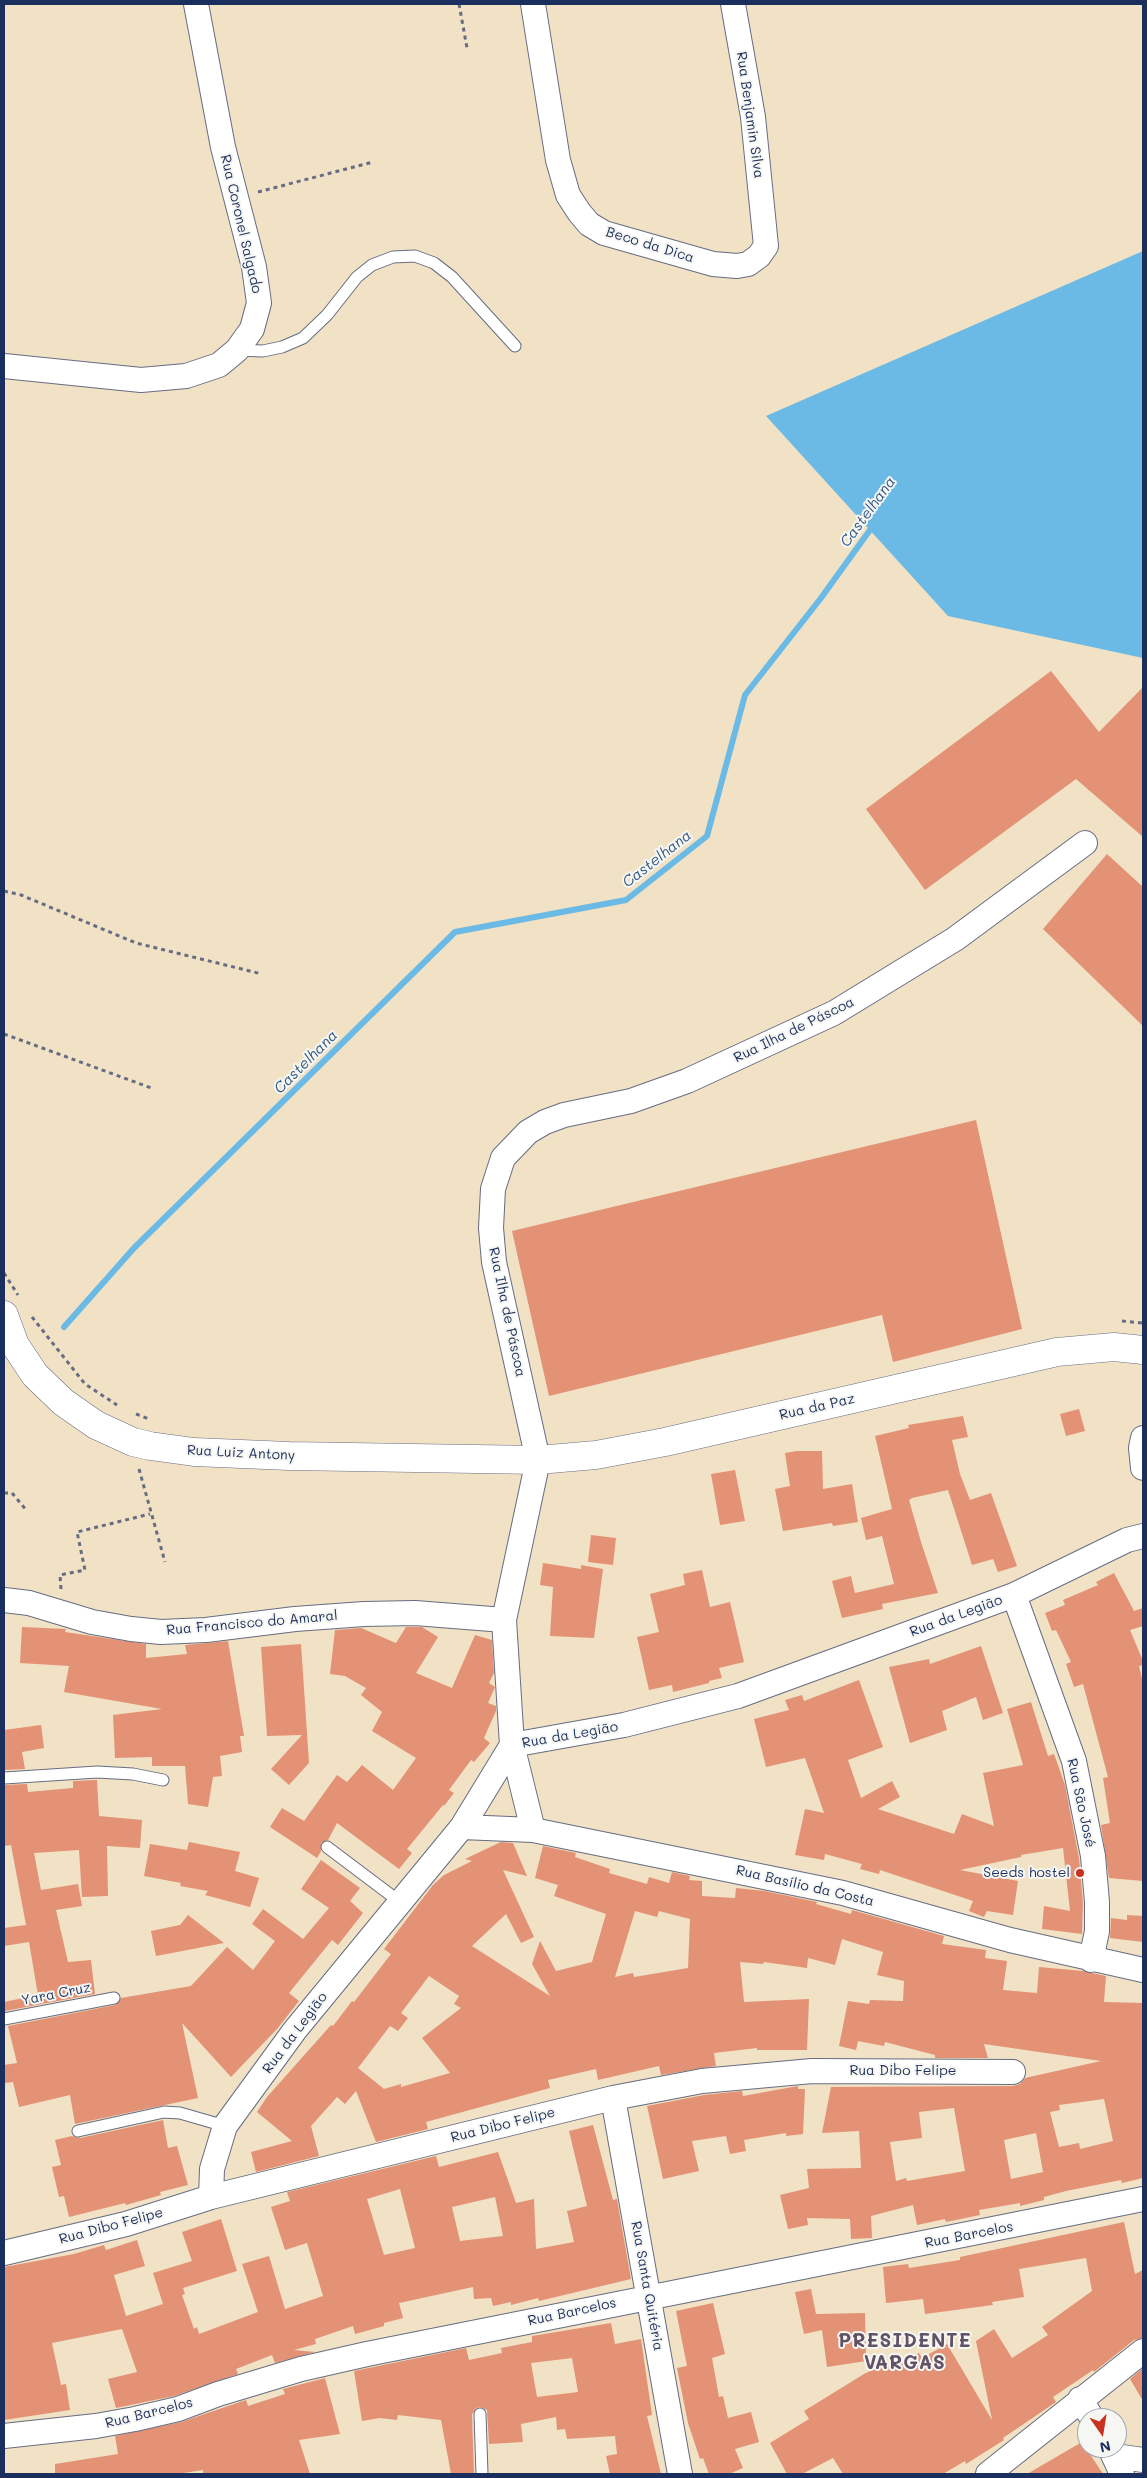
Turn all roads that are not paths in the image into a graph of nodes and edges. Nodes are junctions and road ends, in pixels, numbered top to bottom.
1 (196, 4) edge
2 (533, 4) edge
3 (733, 4) edge
4 (766, 227) joint
5 (515, 346) dead end
6 (237, 350) junction
7 (4, 366) edge
8 (1086, 843) dead end
9 (4, 1315) edge
10 (1143, 1350) edge
11 (1143, 1438) edge
12 (538, 1460) junction
13 (1143, 1468) edge
14 (1143, 1536) edge
15 (1014, 1595) junction
16 (4, 1600) edge
17 (504, 1620) junction
18 (512, 1745) junction
19 (4, 1778) edge
20 (163, 1780) dead end
21 (462, 1827) junction
22 (533, 1830) junction
23 (327, 1847) dead end
24 (400, 1902) junction
25 (1091, 1960) junction
26 (1143, 1970) edge
27 (114, 1998) dead end
28 (4, 2019) edge
29 (1013, 2072) dead end
30 (613, 2098) junction
31 (225, 2126) junction
32 (78, 2131) dead end
33 (210, 2197) junction
34 (1143, 2199) edge
35 (4, 2253) edge
36 (649, 2296) junction
37 (1143, 2351) edge
38 (1086, 2408) edge
39 (480, 2414) dead end
40 (1077, 2414) edge
41 (4, 2436) edge
42 (1116, 2459) edge
43 (1143, 2460) edge
44 (482, 2474) edge
45 (680, 2474) edge
46 (988, 2474) edge

1 - 6 street, Rua Coronel Salgado
2 - 4 street, Beco da Dica
3 - 4 street, Rua Benjamin Silva
5 - 6 lane
6 - 7 street, Rua Coronel Salgado
8 - 12 street, Rua Ilha de Páscoa
9 - 12 street, Rua Luiz Antony
10 - 12 street, Rua da Paz
11 - 13 street
12 - 17 street, Rua Ilha de Páscoa
14 - 15 street, Rua da Legião
15 - 18 street, Rua da Legião
15 - 25 street, Rua São José
16 - 17 street, Rua Francisco do Amaral
17 - 18 street, Rua Ilha de Páscoa
18 - 21 street, Rua da Legião
18 - 22 street, Rua Ilha de Páscoa
19 - 20 lane
21 - 22 street, Rua Basílio da Costa
21 - 24 street, Rua da Legião
22 - 25 street, Rua Basílio da Costa
23 - 24 lane
24 - 31 street, Rua da Legião
25 - 26 street, Rua Basílio da Costa
27 - 28 lane, Yara Cruz
29 - 30 street, Rua Dibo Felipe
30 - 33 street, Rua Dibo Felipe
30 - 36 street, Rua Santa Quitéria
31 - 32 lane
31 - 33 street, Rua da Legião
33 - 35 street, Rua Dibo Felipe
34 - 36 street, Rua Barcelos
36 - 41 street, Rua Barcelos
36 - 45 street, Rua Santa Quitéria
37 - 38 street
39 - 44 lane
40 - 46 street
42 - 43 street

